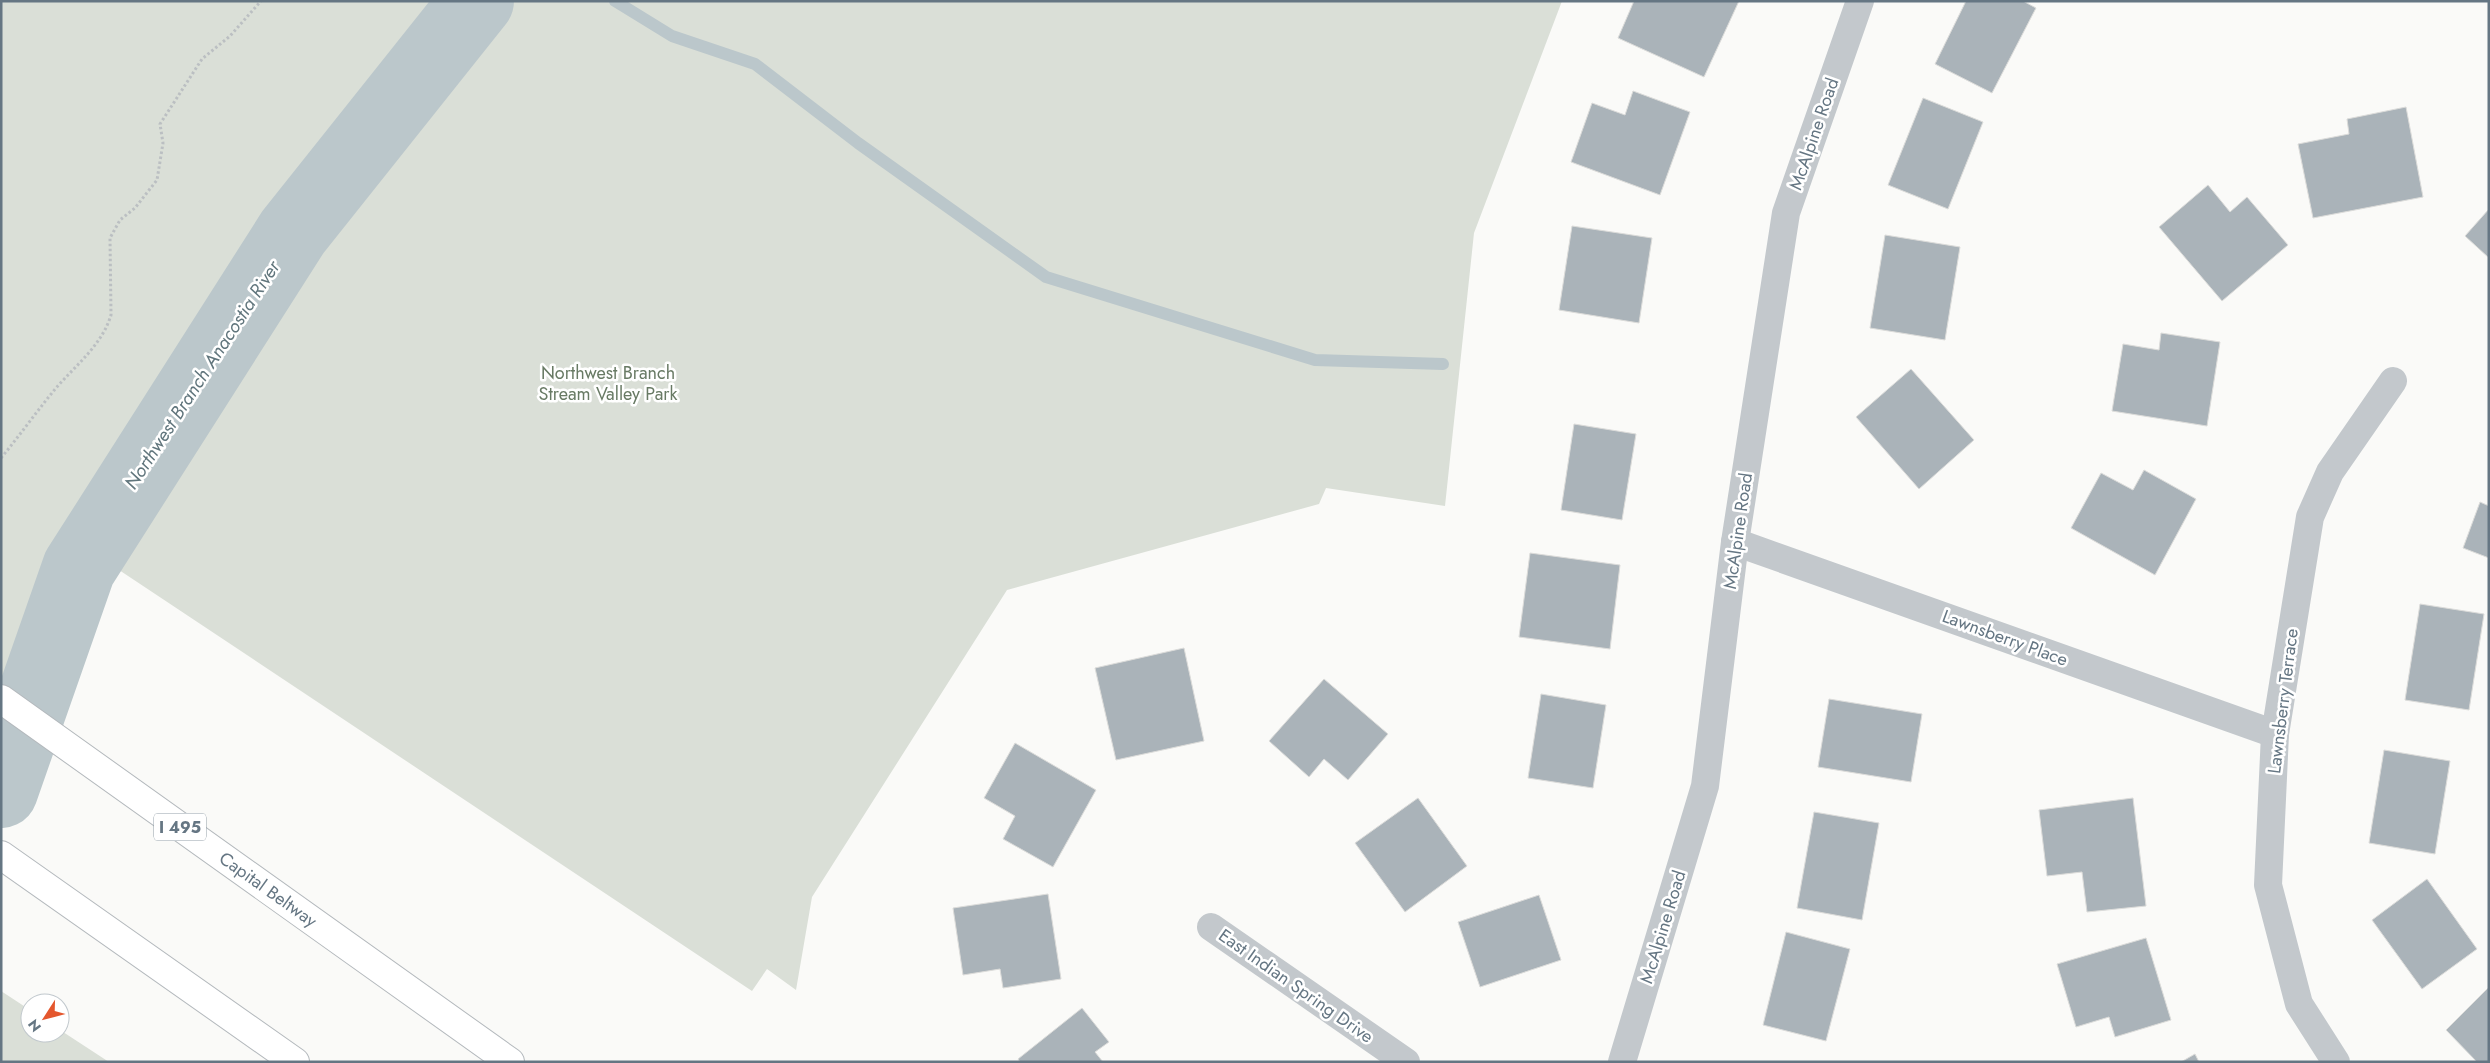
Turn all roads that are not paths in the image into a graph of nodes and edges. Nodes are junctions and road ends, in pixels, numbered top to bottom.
1 (1860, 1) edge
2 (2393, 381) dead end
3 (1735, 542) junction
4 (1, 700) edge
5 (2275, 734) junction
6 (1, 856) edge
7 (1211, 928) dead end
8 (292, 1060) edge
9 (510, 1062) edge
10 (1406, 1062) edge
11 (1622, 1062) edge
12 (2336, 1062) edge

1 - 3 street, McAlpine Road
2 - 5 street, Lawnsberry Terrace
3 - 5 street, Lawnsberry Place
3 - 11 street, McAlpine Road
4 - 9 highway, Capital Beltway / I 495
5 - 12 street, Lawnsberry Terrace
6 - 8 highway
7 - 10 street, East Indian Spring Drive

